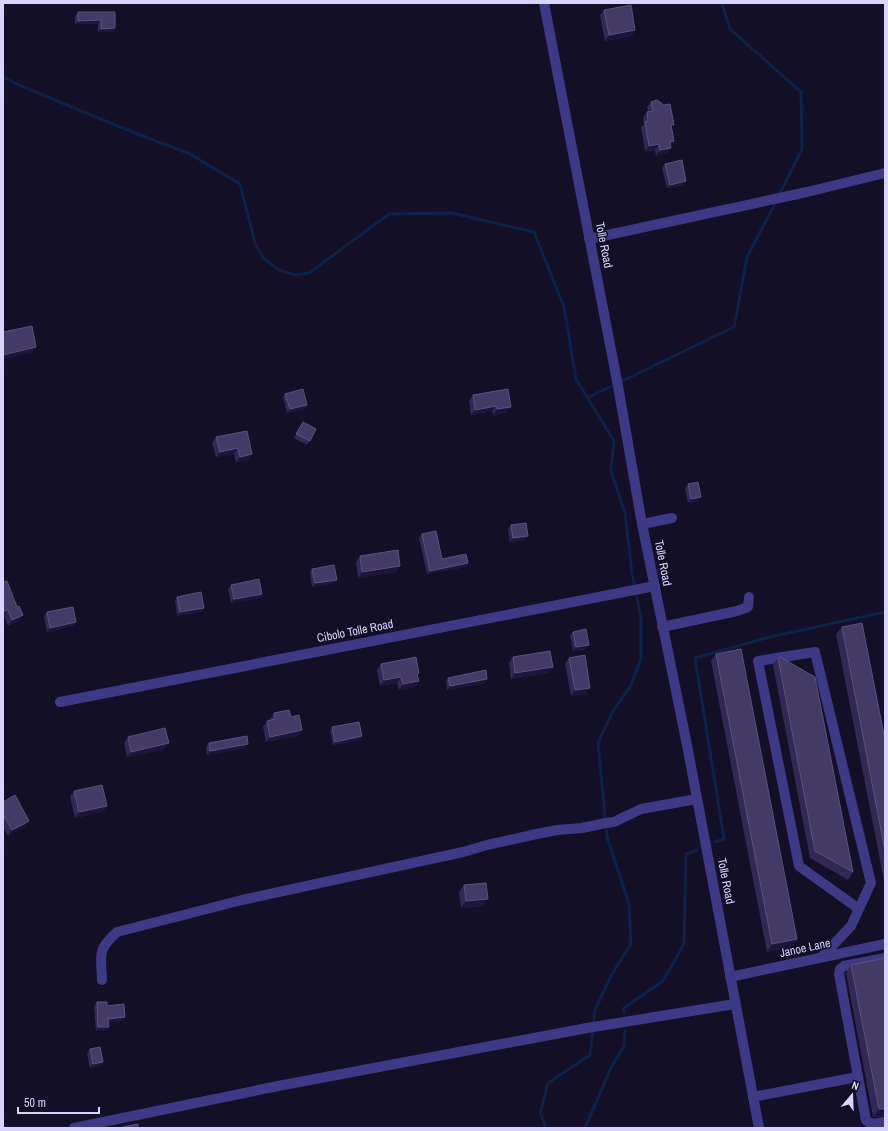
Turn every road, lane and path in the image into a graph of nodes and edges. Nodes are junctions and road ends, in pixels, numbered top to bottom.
1 (544, 3) edge
2 (885, 173) edge
3 (589, 239) junction
4 (672, 518) dead end
5 (642, 524) junction
6 (655, 586) junction
7 (749, 597) dead end
8 (662, 627) junction
9 (60, 702) dead end
10 (697, 799) junction
11 (859, 909) junction
12 (885, 944) edge
13 (822, 957) junction
14 (885, 958) edge
15 (730, 977) junction
16 (102, 980) dead end
17 (735, 1004) junction
18 (857, 1077) junction
19 (753, 1097) junction
20 (885, 1122) edge
21 (74, 1128) edge
22 (758, 1128) edge

1 - 3 street, Tolle Road
2 - 3 street
3 - 5 street, Tolle Road
4 - 5 street
5 - 6 street, Tolle Road
6 - 8 street, Tolle Road
6 - 9 street, Cibolo Tolle Road
7 - 8 street
8 - 10 street, Tolle Road
10 - 15 street, Tolle Road
10 - 16 street
11 - 11 street
11 - 13 street
12 - 13 street, Janoe Lane
13 - 15 street, Janoe Lane
14 - 18 street
15 - 17 street, Tolle Road
17 - 19 street, Tolle Road
17 - 21 street
18 - 19 street
18 - 20 street
19 - 22 street, Tolle Road

